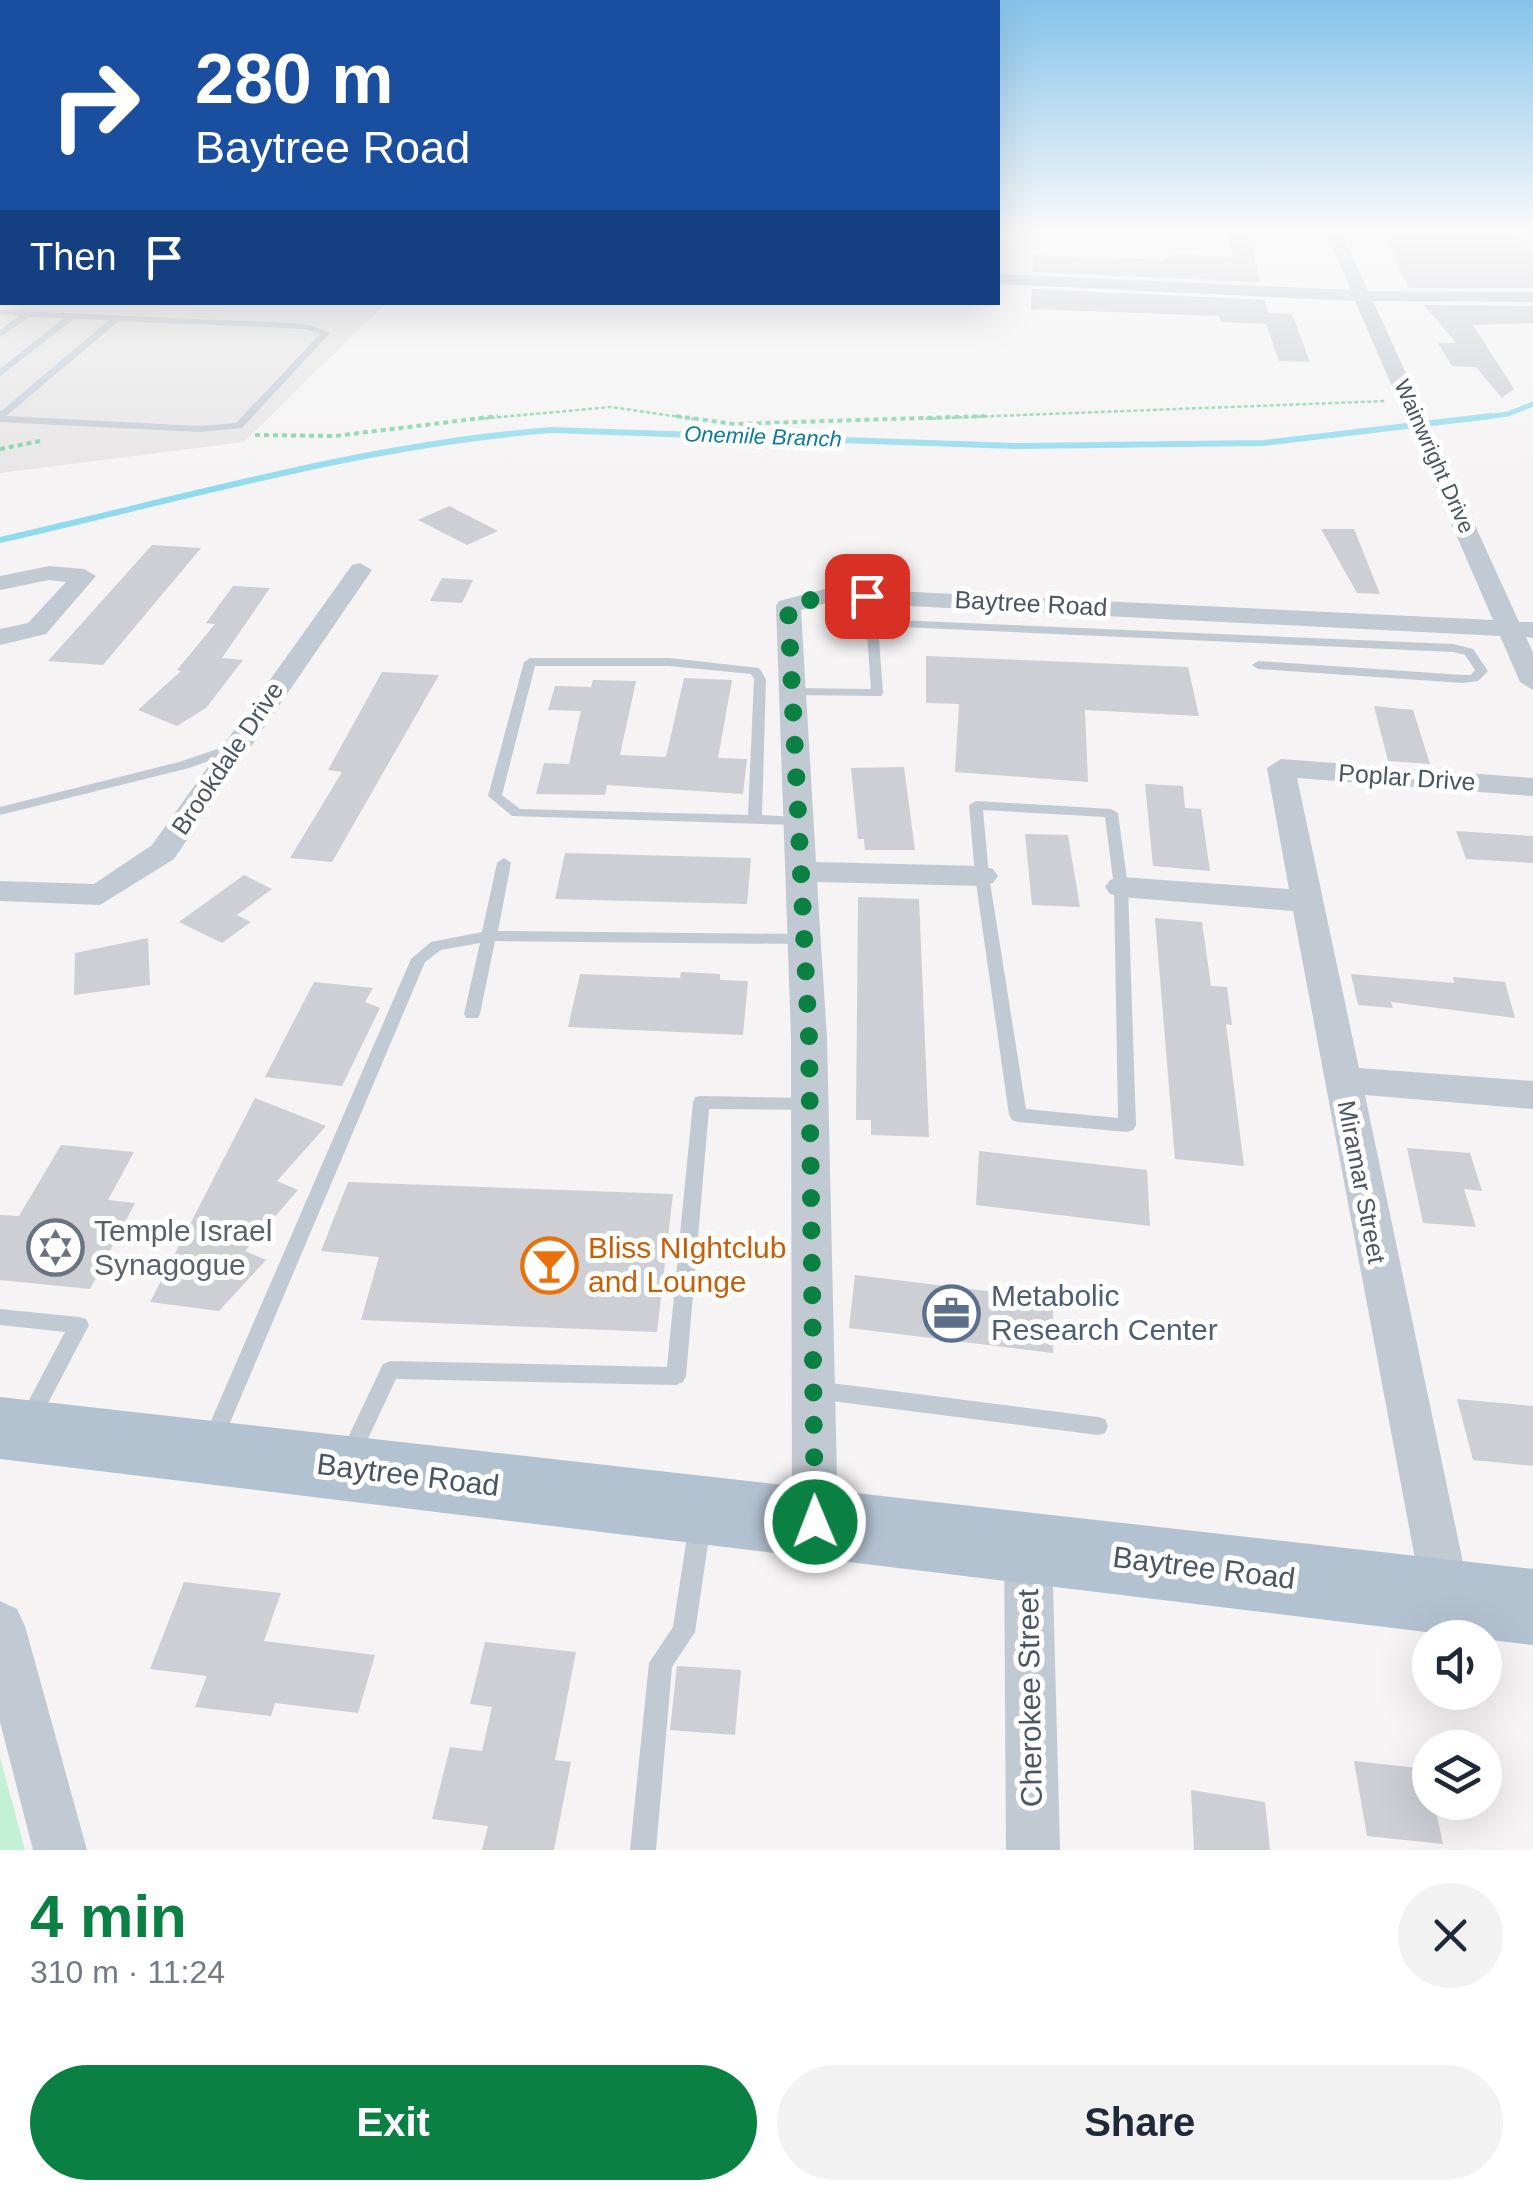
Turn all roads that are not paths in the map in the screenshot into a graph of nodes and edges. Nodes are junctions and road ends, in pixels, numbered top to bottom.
1 (22, 317) edge
2 (70, 317) edge
3 (102, 317) edge
4 (1372, 317) edge
5 (117, 318) junction
6 (0, 334) edge
7 (0, 373) edge
8 (0, 395) edge
9 (24, 396) junction
10 (0, 418) edge
11 (360, 570) dead end
12 (0, 583) edge
13 (1247, 625) junction
14 (1521, 629) edge
15 (0, 637) edge
16 (1533, 682) edge
17 (792, 692) junction
18 (235, 747) junction
19 (1281, 768) joint
20 (1533, 787) edge
21 (0, 811) edge
22 (755, 819) junction
23 (797, 821) junction
24 (504, 862) dead end
25 (799, 872) junction
26 (982, 876) junction
27 (1121, 887) junction
28 (0, 892) edge
29 (1306, 901) junction
30 (489, 936) junction
31 (802, 939) junction
32 (472, 1014) dead end
33 (1342, 1080) junction
34 (1533, 1095) edge
35 (809, 1104) junction
36 (0, 1316) edge
37 (813, 1390) junction
38 (1098, 1426) dead end
39 (12, 1430) edge
40 (208, 1452) junction
41 (345, 1468) junction
42 (702, 1508) junction
43 (815, 1522) junction
44 (1028, 1547) junction
45 (1446, 1596) junction
46 (1533, 1607) edge
47 (0, 1626) edge
48 (60, 1850) edge
49 (643, 1850) edge
50 (1033, 1850) edge

1 - 6 lane
2 - 7 lane
3 - 5 lane
4 - 14 street, Wainwright Drive
5 - 9 lane
5 - 10 lane
8 - 9 lane
9 - 10 lane
11 - 18 street, Brookdale Drive
12 - 15 street
13 - 13 lane
13 - 14 street, Baytree Road
13 - 17 lane
13 - 17 street, Baytree Road
14 - 16 street, Wainwright Drive
17 - 23 street, Baytree Road
18 - 21 lane
18 - 28 street, Brookdale Drive
19 - 20 street, Poplar Drive
19 - 29 street, Miramar Street
22 - 22 lane
22 - 23 lane
23 - 25 street, Baytree Road
24 - 30 lane
25 - 26 street
25 - 31 street, Baytree Road
26 - 27 lane
26 - 27 lane
27 - 29 street
29 - 33 street, Miramar Street
30 - 31 lane
30 - 32 lane
30 - 40 lane
31 - 35 street, Baytree Road
33 - 34 street
33 - 45 street, Miramar Street
35 - 37 street, Baytree Road
35 - 41 lane
36 - 39 lane
37 - 38 lane
37 - 43 street, Baytree Road
39 - 40 main road, Baytree Road
40 - 41 main road, Baytree Road
41 - 42 main road, Baytree Road
42 - 43 main road, Baytree Road
42 - 49 lane
43 - 44 main road, Baytree Road
44 - 45 main road, Baytree Road
44 - 50 street, Cherokee Street
45 - 46 main road, Baytree Road
47 - 48 street

